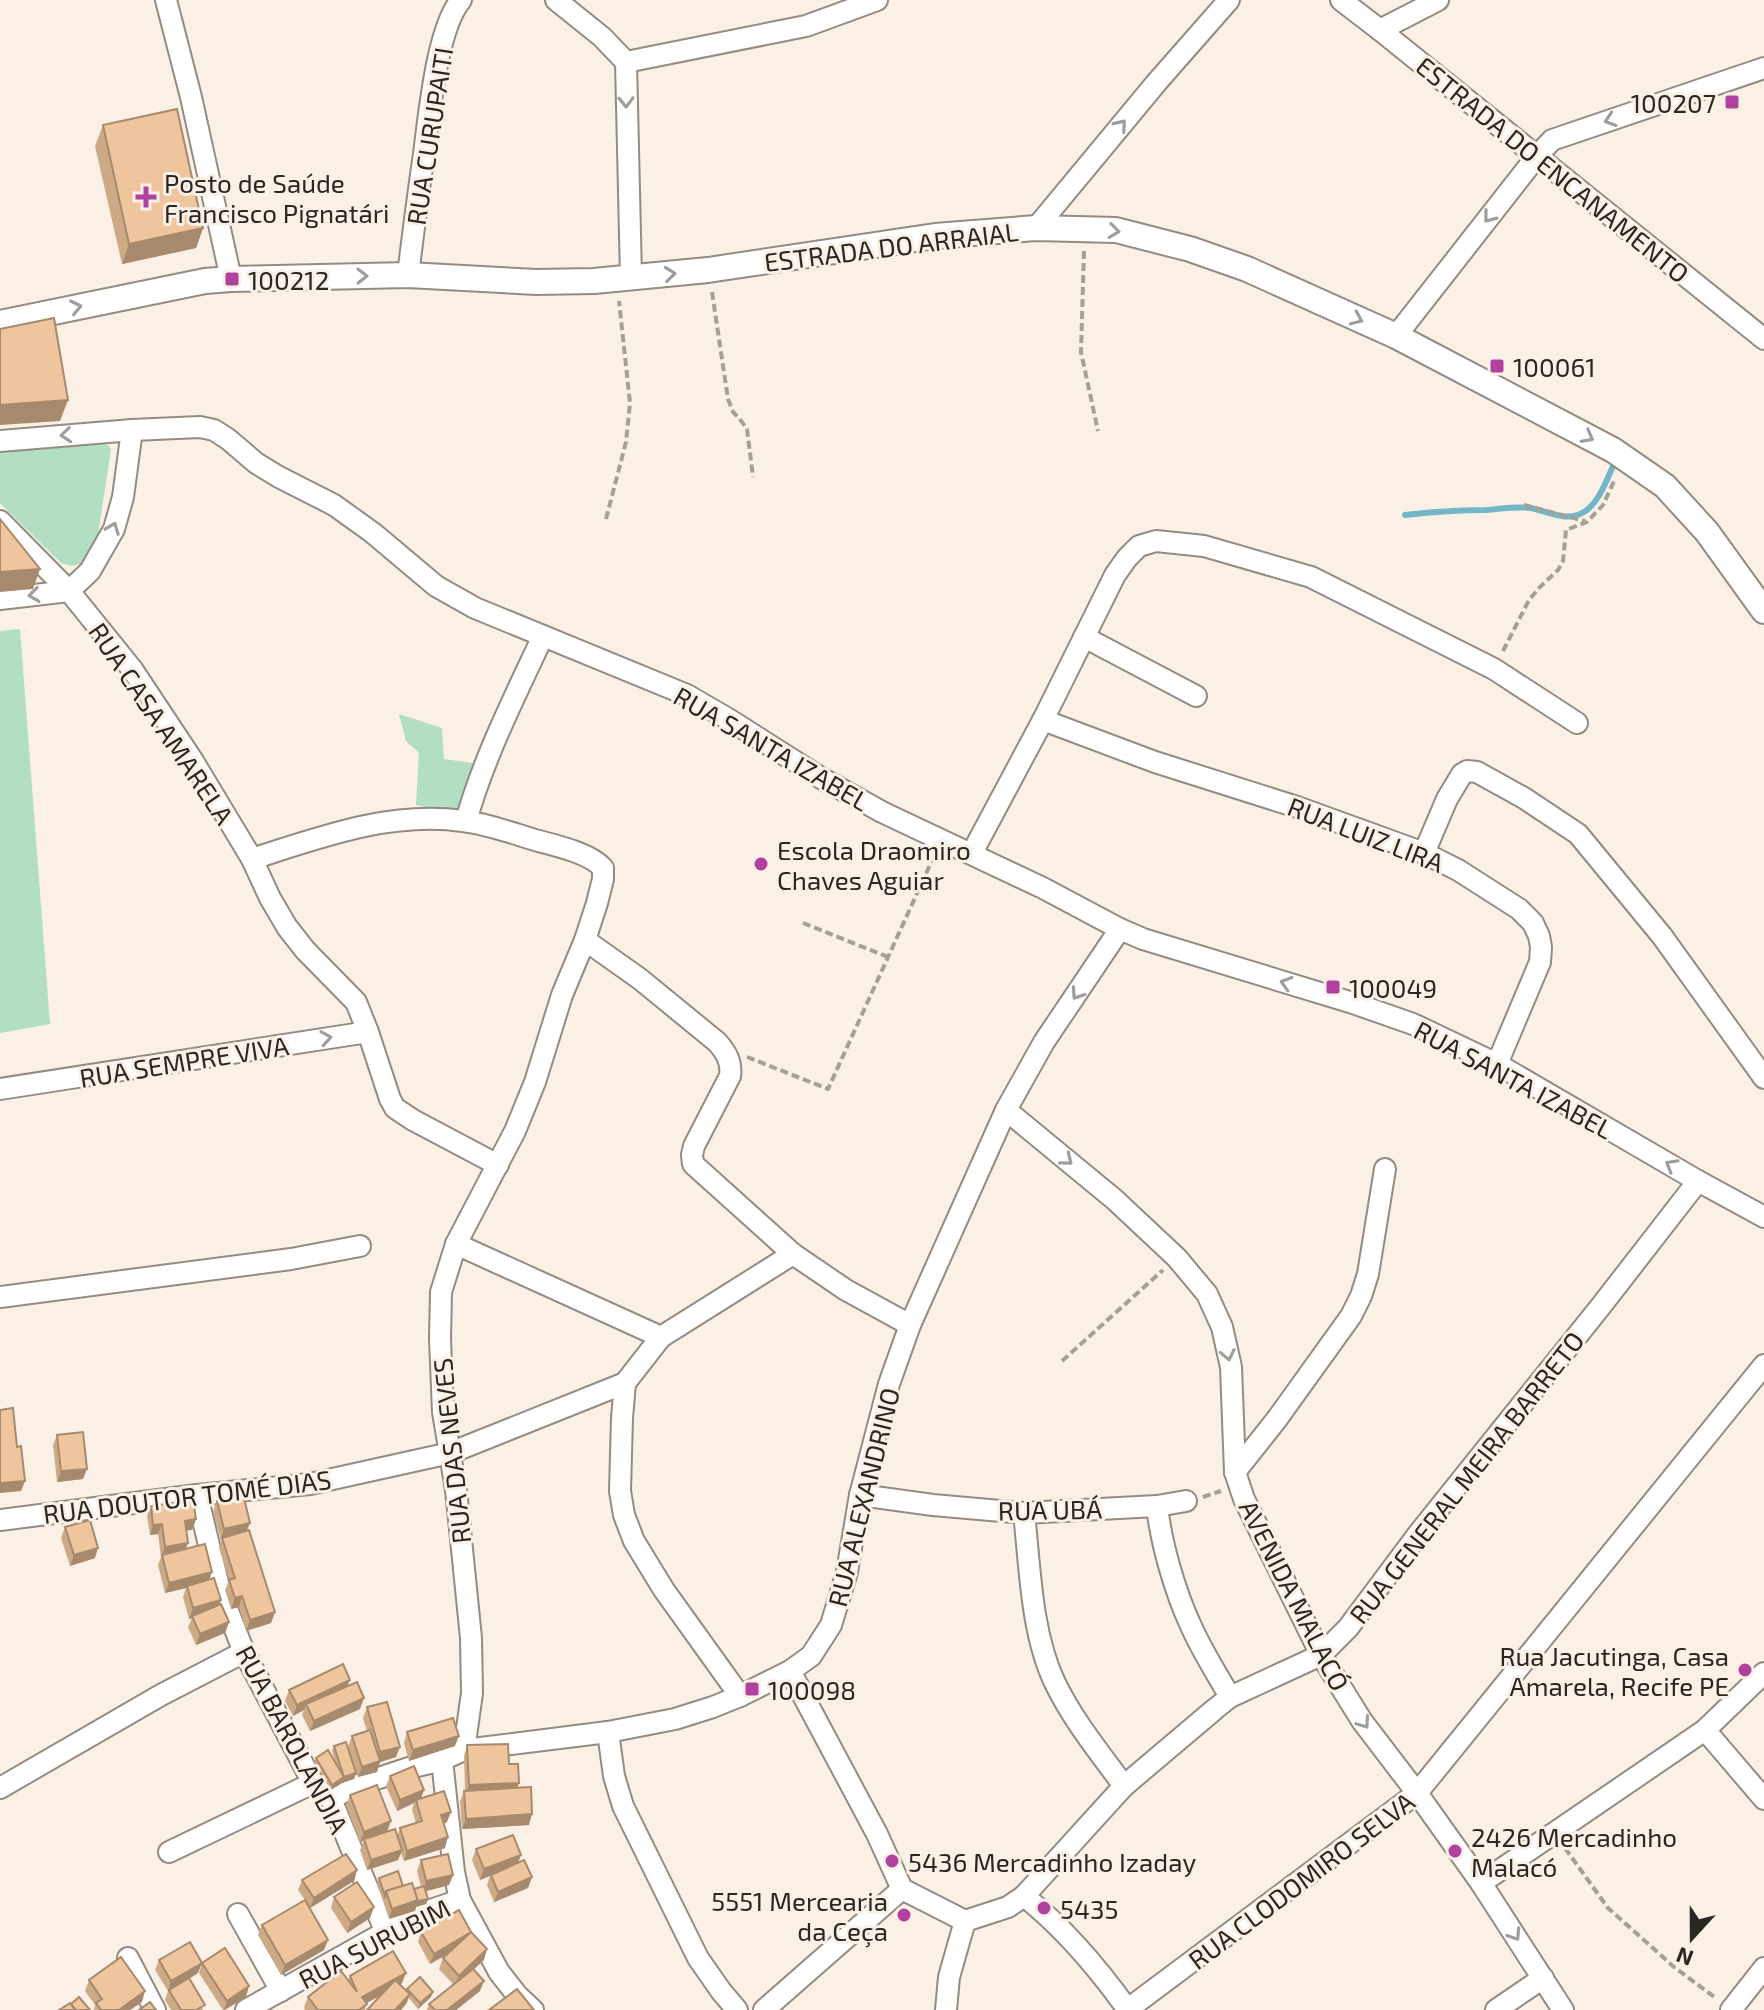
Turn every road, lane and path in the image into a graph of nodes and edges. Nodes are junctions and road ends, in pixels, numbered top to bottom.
1 (166, 0) edge
2 (461, 0) edge
3 (556, 0) edge
4 (877, 0) edge
5 (1229, 0) edge
6 (1341, 0) edge
7 (1438, 0) edge
8 (1380, 30) junction
9 (626, 62) junction
10 (1764, 68) edge
11 (1537, 156) junction
12 (1036, 228) junction
13 (1084, 229) junction
14 (708, 270) junction
15 (408, 275) junction
16 (623, 278) junction
17 (231, 279) junction
18 (0, 323) edge
19 (1396, 336) junction
20 (1764, 339) edge
21 (132, 430) junction
22 (1098, 431) dead end
23 (0, 441) edge
24 (1625, 459) junction
25 (753, 477) dead end
26 (1524, 505) dead end
27 (606, 519) dead end
28 (0, 521) edge
29 (1587, 522) junction
30 (69, 591) junction
31 (0, 599) edge
32 (1764, 611) edge
33 (543, 636) junction
34 (1084, 637) junction
35 (1494, 669) junction
36 (1196, 696) dead end
37 (1043, 720) junction
38 (1577, 723) dead end
39 (466, 821) junction
40 (942, 839) junction
41 (972, 853) junction
42 (1424, 853) junction
43 (252, 859) junction
44 (803, 923) dead end
45 (1120, 929) junction
46 (585, 940) junction
47 (888, 957) junction
48 (368, 1032) junction
49 (722, 1047) junction
50 (1497, 1064) junction
51 (1764, 1078) edge
52 (0, 1089) edge
53 (1006, 1110) junction
54 (498, 1165) junction
55 (1385, 1169) dead end
56 (1698, 1181) junction
57 (1764, 1217) edge
58 (456, 1244) junction
59 (360, 1246) dead end
60 (793, 1254) junction
61 (1177, 1258) junction
62 (0, 1297) edge
63 (910, 1325) junction
64 (661, 1337) junction
65 (1062, 1361) dead end
66 (1764, 1365) edge
67 (625, 1383) junction
68 (450, 1453) junction
69 (1237, 1479) junction
70 (197, 1495) junction
71 (860, 1495) junction
72 (1186, 1501) joint
73 (1157, 1506) junction
74 (1024, 1513) junction
75 (0, 1520) edge
76 (244, 1652) junction
77 (1321, 1655) junction
78 (790, 1671) junction
79 (1764, 1673) edge
80 (740, 1696) junction
81 (1230, 1697) junction
82 (1705, 1730) junction
83 (608, 1732) junction
84 (464, 1750) junction
85 (442, 1760) junction
86 (313, 1783) junction
87 (1124, 1786) junction
88 (0, 1788) edge
89 (1417, 1793) junction
90 (331, 1799) junction
91 (1764, 1799) edge
92 (1555, 1833) junction
93 (169, 1852) dead end
94 (1481, 1883) junction
95 (902, 1889) junction
96 (1024, 1896) junction
97 (460, 1900) junction
98 (238, 1914) dead end
99 (965, 1921) junction
100 (386, 1933) junction
101 (128, 1958) dead end
102 (1764, 1968) edge
103 (1543, 1978) junction
104 (281, 1991) junction
105 (155, 2010) edge
106 (246, 2010) edge
107 (533, 2010) edge
108 (737, 2010) edge
109 (764, 2010) edge
110 (946, 2010) edge
111 (1128, 2010) edge
112 (1496, 2010) edge
113 (1563, 2010) edge
114 (1731, 2010) edge

1 - 17 street
2 - 15 street, RUA CURUPAITI
3 - 9 street
4 - 9 street
12 -> 5 street
6 - 8 street, ESTRADA DO ENCANAMENTO
7 - 8 street
8 - 11 street, ESTRADA DO ENCANAMENTO
9 -> 16 street
10 -> 11 street
11 -> 19 street
11 - 20 street, ESTRADA DO ENCANAMENTO
12 - 13 main road, ESTRADA DO ARRAIAL
12 - 14 main road, ESTRADA DO ARRAIAL
13 -> 19 main road, ESTRADA DO ARRAIAL
13 - 22 path
16 -> 14 main road, ESTRADA DO ARRAIAL
14 - 25 path
15 - 16 main road, ESTRADA DO ARRAIAL
17 -> 15 main road, ESTRADA DO ARRAIAL
16 - 27 path
18 -> 17 main road, ESTRADA DO ARRAIAL
19 -> 24 main road, ESTRADA DO ARRAIAL
21 -> 23 street, RUA SANTA IZABEL
30 -> 21 street
21 - 33 street, RUA SANTA IZABEL
24 - 29 path
24 - 32 main road, ESTRADA DO ARRAIAL
26 - 29 path
28 - 30 street, RUA CASA AMARELA
29 - 35 path
30 -> 31 street
30 - 43 street, RUA CASA AMARELA
33 - 39 street
33 - 40 street, RUA SANTA IZABEL
34 - 35 street
34 - 36 street
34 - 37 street
35 - 38 street
37 - 41 street
37 - 42 street, RUA LUIZ LIRA
39 - 43 street
39 - 46 street, RUA DAS NEVES
40 - 41 street, RUA SANTA IZABEL
40 - 47 path
41 - 45 street, RUA SANTA IZABEL
42 - 50 street, RUA LUIZ LIRA
42 - 51 street
43 - 48 street, RUA CASA AMARELA
44 - 47 path
50 -> 45 street, RUA SANTA IZABEL
45 -> 53 street, RUA ALEXANDRINO
46 - 49 street
46 - 54 street, RUA DAS NEVES
47 - 49 path
52 -> 48 street, RUA SEMPRE VIVA
48 - 54 street
49 - 60 street
56 -> 50 street, RUA SANTA IZABEL
53 -> 61 street, AVENIDA MALACÓ
53 - 63 street, RUA ALEXANDRINO
54 - 58 street, RUA DAS NEVES
55 - 69 street
56 - 57 street, RUA SANTA IZABEL
56 - 77 street, RUA GENERAL MEIRA BARRETO
58 - 64 street
58 - 68 street, RUA DAS NEVES
59 - 62 street
60 - 63 street
60 - 64 street
61 - 65 path
61 -> 69 street, AVENIDA MALACÓ
63 - 71 street, RUA ALEXANDRINO
64 - 67 street
66 - 89 street, RUA CLODOMIRO SELVA
67 - 68 street, RUA DOUTOR TOMÉ DIAS
67 - 80 street
68 - 70 street, RUA DOUTOR TOMÉ DIAS
68 - 84 street, RUA DAS NEVES
69 - 72 path
69 - 77 street, AVENIDA MALACÓ
70 - 75 street, RUA DOUTOR TOMÉ DIAS
70 - 76 street, RUA BAROLANDIA
71 - 74 street, RUA UBÁ
71 - 78 street, RUA ALEXANDRINO
72 - 73 street, RUA UBÁ
73 - 74 street, RUA UBÁ
73 - 81 street
74 - 87 street
76 - 86 street, RUA BAROLANDIA
76 - 88 street
77 - 81 street, RUA GENERAL MEIRA BARRETO
77 -> 89 street, AVENIDA MALACÓ
78 - 80 street, RUA ALEXANDRINO
78 - 95 street
79 - 82 street
80 - 83 street, RUA ALEXANDRINO
81 - 87 street, RUA GENERAL MEIRA BARRETO
82 - 91 street
82 - 92 street
83 - 84 street, RUA ALEXANDRINO
83 - 108 street
84 - 85 street, RUA ALEXANDRINO
85 - 90 street, RUA ALEXANDRINO
85 - 97 street
86 - 90 street, RUA BAROLANDIA
86 - 93 street
87 - 96 street, RUA GENERAL MEIRA BARRETO
89 - 94 street, AVENIDA MALACÓ
89 - 111 street, RUA CLODOMIRO SELVA
90 - 100 street, RUA BAROLANDIA
92 - 94 street
92 - 114 path
94 -> 103 street, AVENIDA MALACÓ
95 - 99 street
95 - 109 street
96 - 99 street
96 - 111 street
97 - 100 street, RUA SURUBIM
97 - 107 street
98 - 104 street
99 - 110 street
100 - 104 street, RUA SURUBIM
101 - 105 street
102 - 114 street
103 - 112 street
103 - 113 street, AVENIDA MALACÓ
104 - 106 street, RUA SURUBIM

